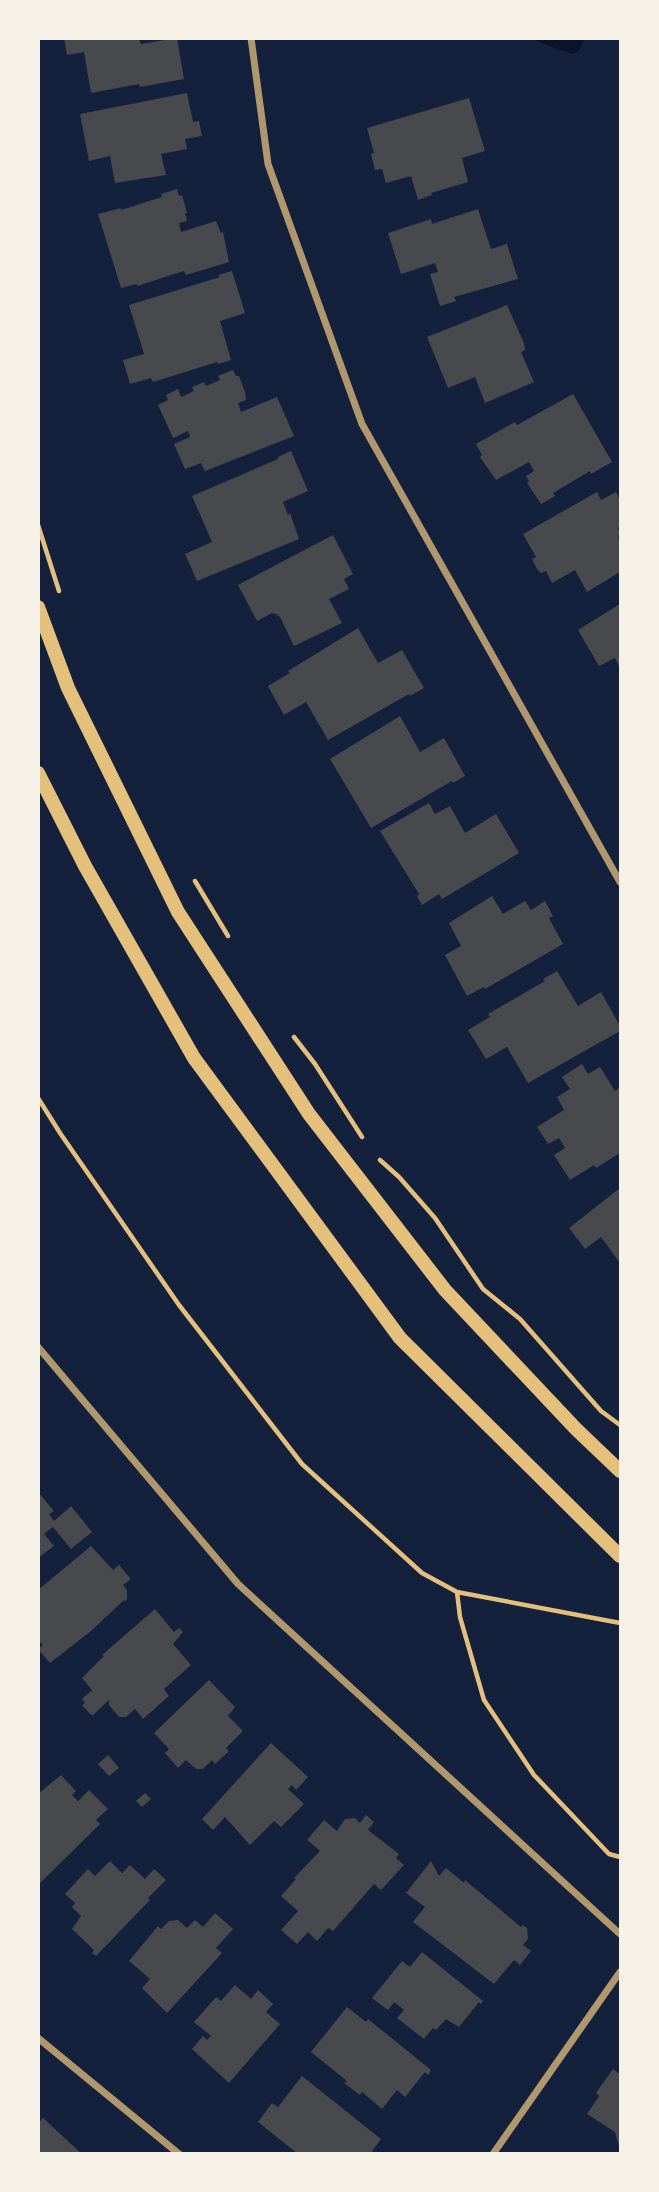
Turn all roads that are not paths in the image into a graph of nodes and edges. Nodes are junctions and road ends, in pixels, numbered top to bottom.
1 (251, 38) edge
2 (38, 607) edge
3 (38, 773) edge
4 (621, 882) edge
5 (38, 1347) edge
6 (621, 1471) edge
7 (621, 1556) edge
8 (621, 1934) edge
9 (621, 1972) edge
10 (38, 2038) edge
11 (179, 2154) edge
12 (493, 2154) edge

1 - 4 street
2 - 6 main road
3 - 7 main road
5 - 8 street
9 - 12 street
10 - 11 street

